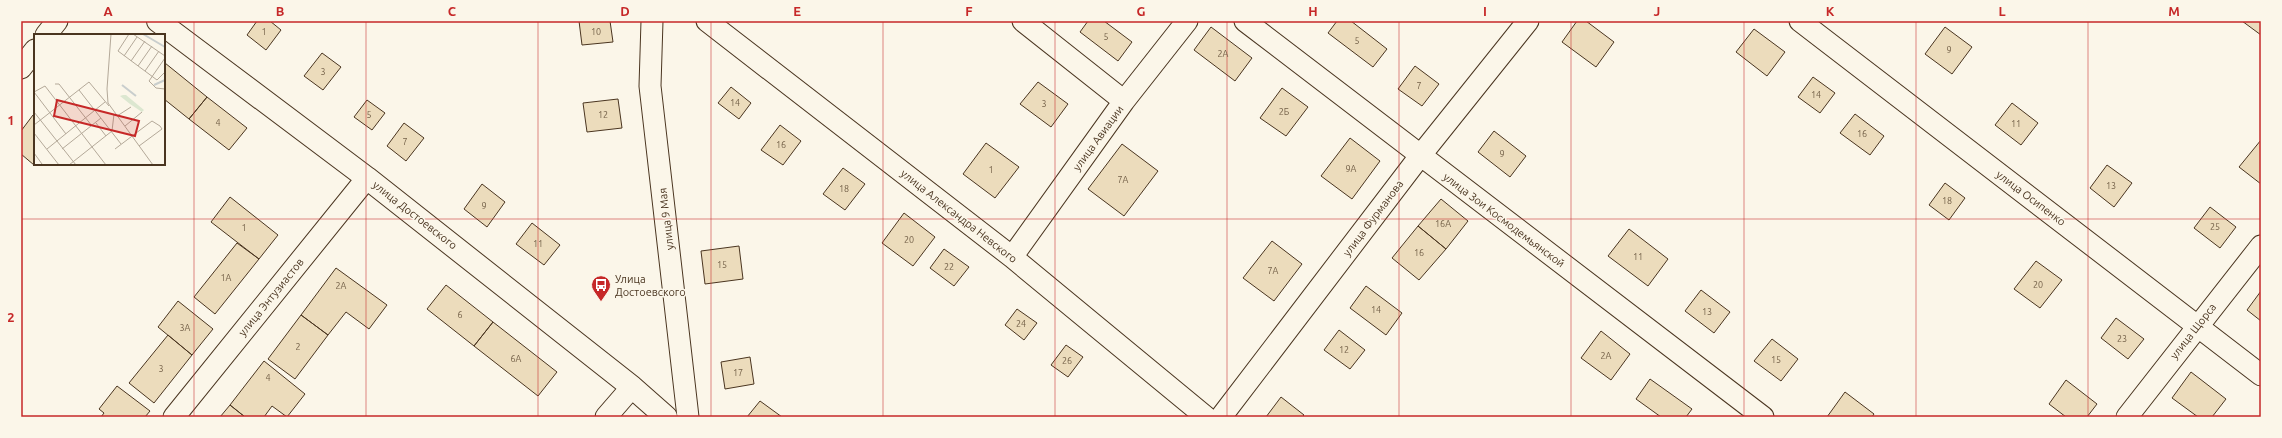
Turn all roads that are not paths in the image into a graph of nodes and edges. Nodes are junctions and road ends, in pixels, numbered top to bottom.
1 (57, 21) edge
2 (158, 21) edge
3 (652, 21) edge
4 (706, 21) edge
5 (1023, 21) edge
6 (1187, 21) edge
7 (1245, 21) edge
8 (1528, 21) edge
9 (1800, 21) edge
10 (47, 34) edge
11 (34, 51) edge
12 (21, 68) edge
13 (1124, 101) junction
14 (1420, 156) junction
15 (367, 178) junction
16 (2261, 246) edge
17 (1012, 257) junction
18 (2197, 325) junction
19 (2261, 375) edge
20 (632, 387) junction
21 (174, 417) edge
22 (606, 417) edge
23 (666, 417) edge
24 (688, 417) edge
25 (1206, 417) edge
26 (1221, 417) edge
27 (1763, 417) edge
28 (2126, 417) edge

1 - 10 street
2 - 15 main road, улица Достоевского
3 - 24 street, улица 9 Мая
4 - 17 street, улица Александра Невского
5 - 13 street
6 - 13 street, улица Авиации
7 - 14 street, улица Зои Космодемьянской
8 - 14 street, улица Фурманова
9 - 18 street, улица Осипенко
11 - 12 street
13 - 17 street, улица Авиации
14 - 26 street, улица Фурманова
14 - 27 street, улица Зои Космодемьянской
15 - 20 main road, улица Достоевского
15 - 21 street, улица Энтузиастов
16 - 18 street, улица Щорса
17 - 25 street, улица Александра Невского
18 - 19 street, улица Осипенко
18 - 28 street, улица Щорса
20 - 22 street
20 - 23 main road, улица Достоевского

